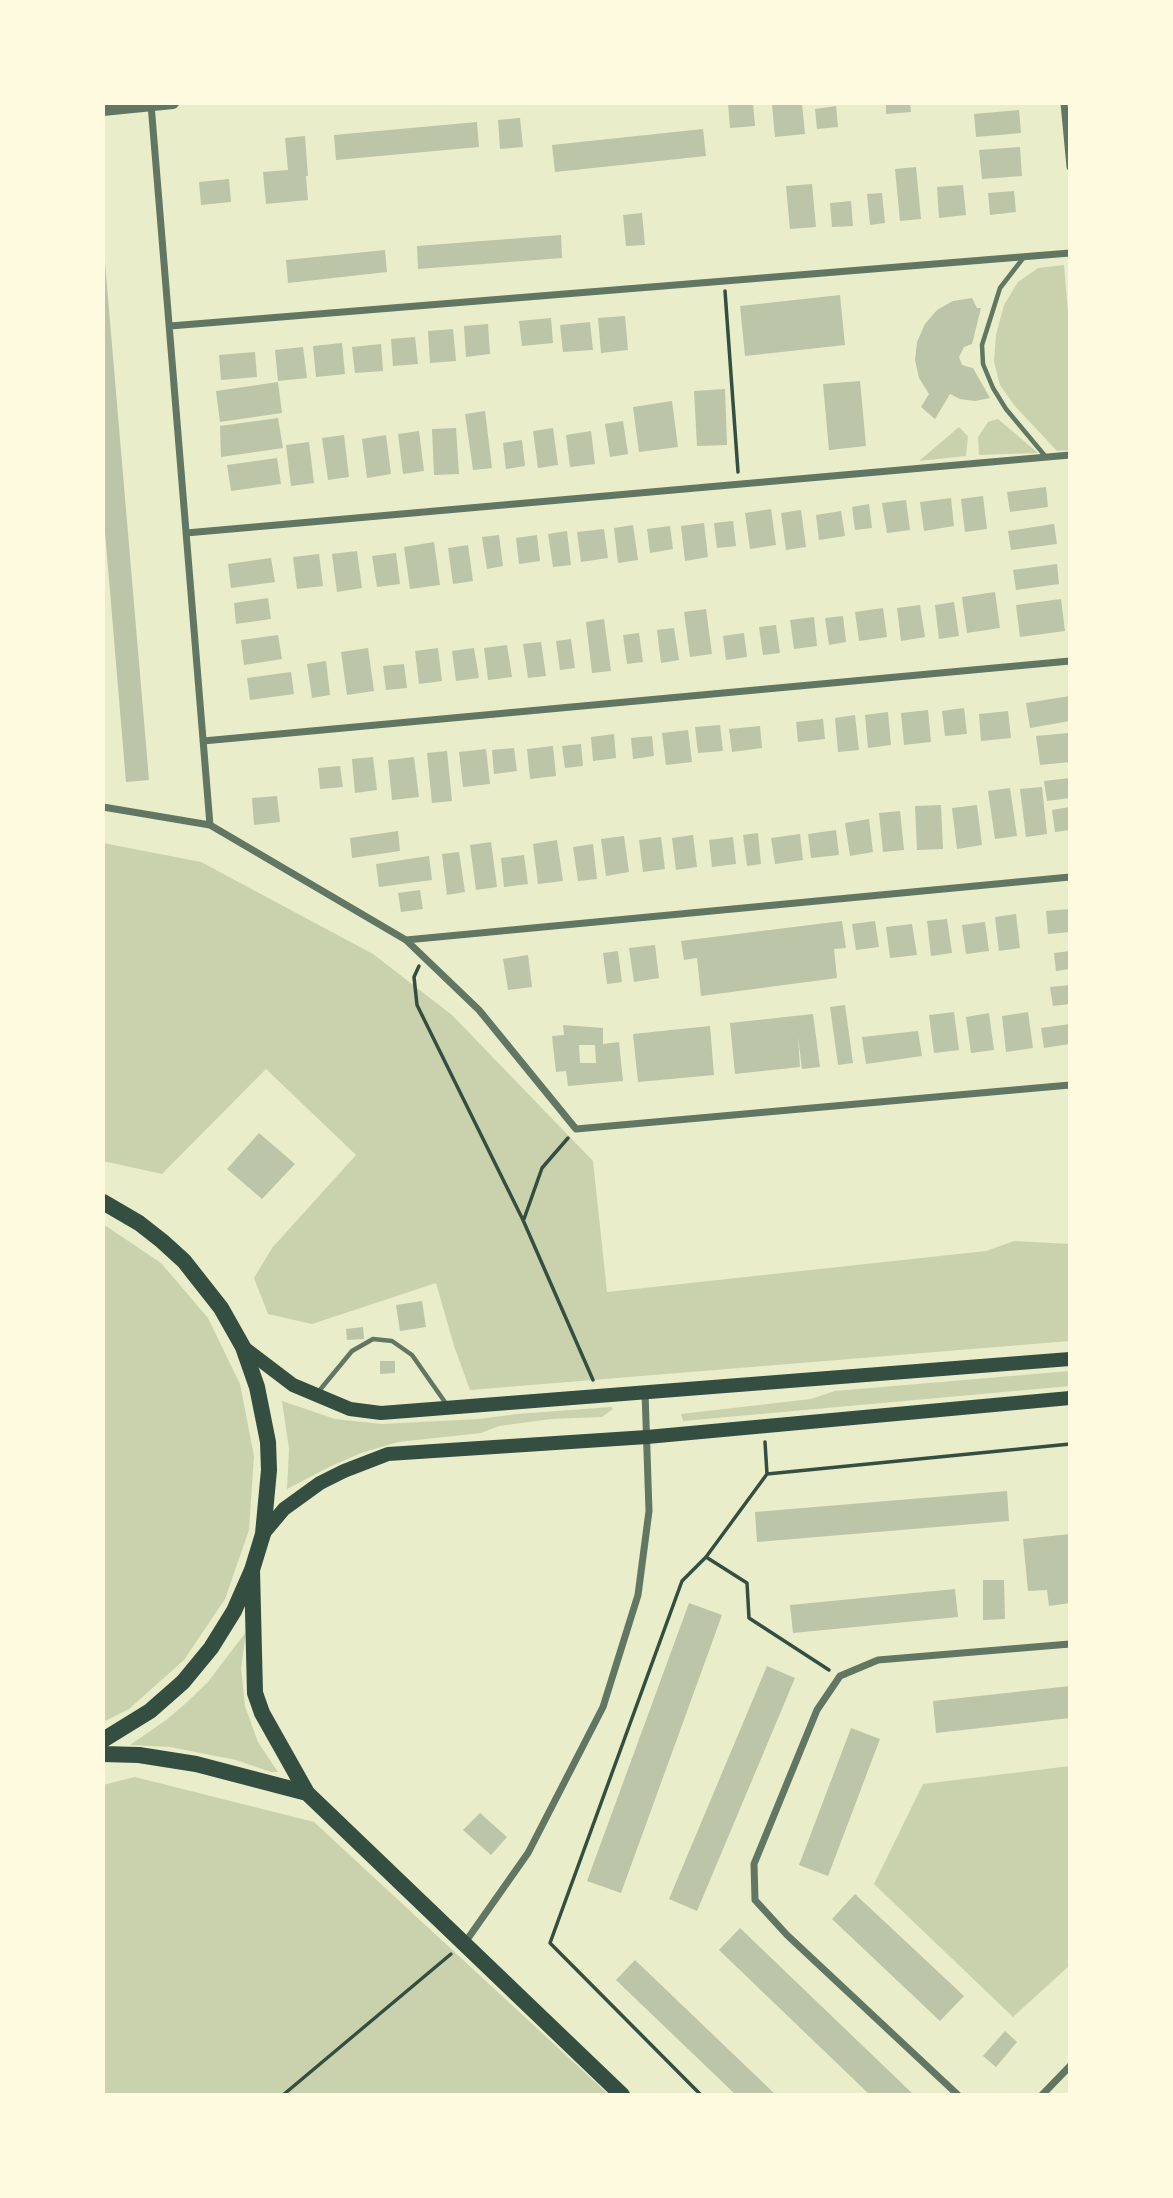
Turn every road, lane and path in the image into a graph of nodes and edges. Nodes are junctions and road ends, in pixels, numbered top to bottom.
1 (173, 103) edge
2 (1065, 103) edge
3 (151, 104) edge
4 (103, 110) edge
5 (1070, 167) edge
6 (1070, 253) edge
7 (1024, 257) junction
8 (725, 281) junction
9 (170, 326) junction
10 (1070, 455) edge
11 (1047, 457) junction
12 (739, 484) junction
13 (186, 534) junction
14 (1070, 661) edge
15 (203, 741) junction
16 (103, 807) edge
17 (210, 825) junction
18 (1070, 877) edge
19 (406, 940) junction
20 (423, 956) junction
21 (1070, 1085) edge
22 (576, 1129) junction
23 (103, 1202) edge
24 (523, 1220) junction
25 (243, 1347) junction
26 (1070, 1359) edge
27 (645, 1391) junction
28 (600, 1394) junction
29 (316, 1395) junction
30 (1070, 1398) edge
31 (449, 1408) junction
32 (764, 1427) junction
33 (647, 1437) junction
34 (1070, 1444) edge
35 (767, 1474) junction
36 (263, 1534) junction
37 (706, 1557) junction
38 (252, 1570) junction
39 (1070, 1644) edge
40 (840, 1676) junction
41 (103, 1740) edge
42 (103, 1754) edge
43 (307, 1793) junction
44 (464, 1944) junction
45 (1070, 2066) edge
46 (283, 2095) edge
47 (622, 2095) edge
48 (701, 2095) edge
49 (958, 2095) edge
50 (1042, 2095) edge

1 - 3 street
2 - 5 street
3 - 4 street
3 - 9 street
6 - 7 street
7 - 8 street
7 - 11 lane
8 - 9 street
8 - 12 path
9 - 13 street
10 - 11 street
11 - 12 street
12 - 13 street
13 - 15 street
14 - 15 street
15 - 17 street
16 - 17 street
17 - 19 street
18 - 19 street
19 - 20 street
20 - 22 street
20 - 24 path
21 - 22 street
22 - 24 path
23 - 25 main road
24 - 28 path
25 - 29 main road
25 - 36 main road
26 - 27 main road
27 - 28 main road
27 - 33 street
28 - 31 main road
29 - 31 main road
29 - 31 lane
30 - 32 main road
32 - 33 main road
32 - 35 path
33 - 36 main road
33 - 44 street
34 - 35 path
35 - 37 path
36 - 38 main road
37 - 40 path
37 - 48 path
38 - 41 main road
38 - 43 main road
39 - 40 street
40 - 49 street
42 - 43 main road
43 - 44 main road
44 - 46 path
44 - 47 main road
45 - 50 street

